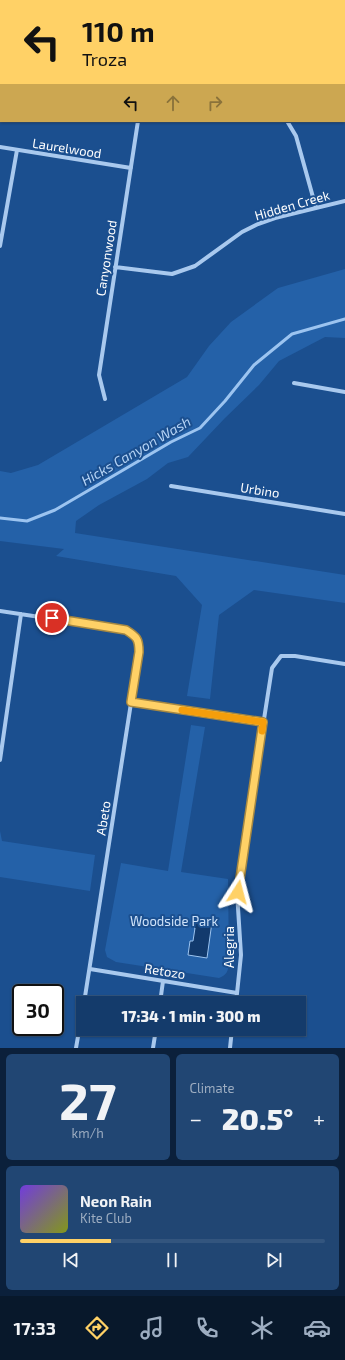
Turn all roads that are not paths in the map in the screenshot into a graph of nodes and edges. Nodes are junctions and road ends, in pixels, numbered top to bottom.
1 (138, 122) edge
2 (288, 122) edge
3 (0, 147) edge
4 (17, 150) junction
5 (131, 168) junction
6 (345, 201) edge
7 (316, 208) junction
8 (0, 246) edge
9 (115, 266) junction
10 (294, 383) dead end
11 (345, 392) edge
12 (105, 399) dead end
13 (171, 486) dead end
14 (345, 514) edge
15 (0, 611) edge
16 (21, 614) junction
17 (345, 664) edge
18 (131, 702) junction
19 (263, 722) junction
20 (0, 760) edge
21 (90, 969) junction
22 (163, 981) junction
23 (237, 992) junction
24 (85, 996) edge
25 (161, 996) edge
26 (237, 996) edge
27 (78, 1036) edge
28 (155, 1036) edge
29 (231, 1036) edge
30 (76, 1048) edge
31 (153, 1048) edge
32 (230, 1048) edge

1 - 5 street, Canyonwood
2 - 7 street
3 - 4 street, Laurelwood
4 - 5 street, Laurelwood
4 - 8 street
5 - 9 street, Canyonwood
6 - 7 street, Hidden Creek
7 - 9 street, Hidden Creek
9 - 12 street, Canyonwood
10 - 11 street
13 - 14 street, Urbino
15 - 16 street
16 - 18 street, Abeto
16 - 20 street
17 - 19 street, Alegria
18 - 19 street
18 - 21 street, Abeto
19 - 23 street, Alegria
21 - 22 street, Retozo
21 - 24 street, Abeto
22 - 23 street, Retozo
22 - 25 street
23 - 26 street, Alegria
27 - 30 street
28 - 31 street
29 - 32 street

